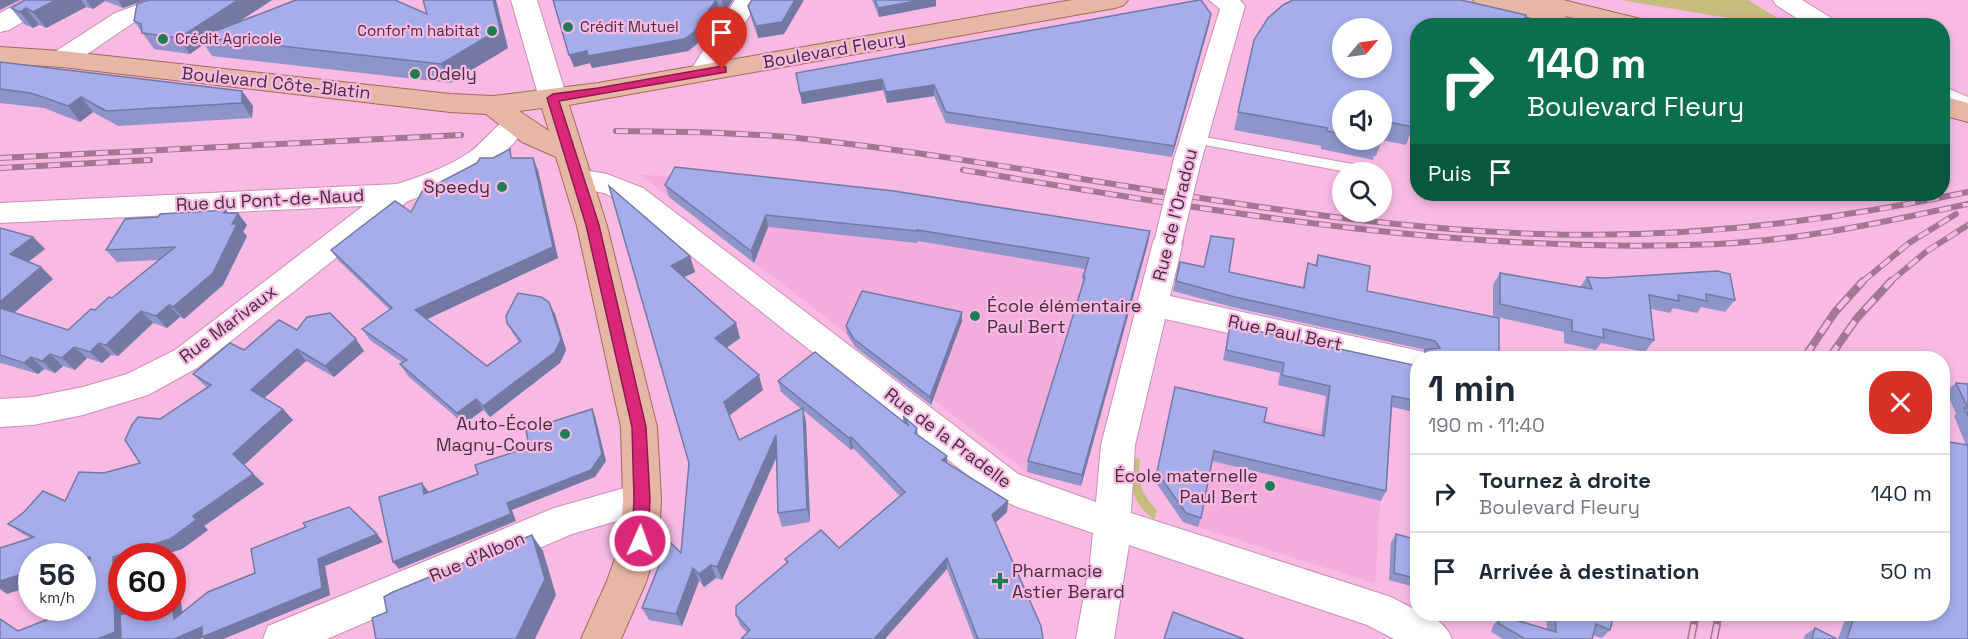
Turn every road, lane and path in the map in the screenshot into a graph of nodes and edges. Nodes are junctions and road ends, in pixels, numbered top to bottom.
1 (43, 0) edge
2 (174, 0) edge
3 (524, 0) edge
4 (747, 0) edge
5 (1115, 0) edge
6 (1486, 0) edge
7 (1533, 0) edge
8 (1785, 0) edge
9 (1232, 2) edge
10 (1555, 18) edge
11 (1604, 18) edge
12 (1814, 18) edge
13 (0, 24) edge
14 (0, 56) edge
15 (62, 59) junction
16 (702, 73) junction
17 (553, 98) junction
18 (1950, 99) edge
19 (493, 105) junction
20 (1950, 107) edge
21 (1968, 111) edge
22 (516, 123) junction
23 (1191, 151) junction
24 (575, 166) junction
25 (1332, 168) edge
26 (398, 194) junction
27 (0, 213) edge
28 (1153, 304) junction
29 (1410, 360) edge
30 (0, 413) edge
31 (642, 499) junction
32 (1111, 522) junction
33 (282, 639) edge
34 (602, 639) edge
35 (1095, 639) edge
36 (1432, 639) edge

1 - 13 main road
2 - 15 street
3 - 17 main road
4 - 16 street
5 - 16 main road, Boulevard Fleury
6 - 10 main road
7 - 11 main road
8 - 12 street
9 - 23 street, Rue de l'Oradou
14 - 15 main road, Boulevard Côte-Blatin
15 - 19 main road, Boulevard Côte-Blatin
16 - 17 main road, Boulevard Fleury
17 - 19 main road, Boulevard Côte-Blatin
17 - 24 main road
18 - 21 street
19 - 22 main road
20 - 21 main road
22 - 24 main road
22 - 26 street, Rue du Pont-de-Naud
23 - 25 lane
23 - 28 street, Rue de l'Oradou, bridge
24 - 31 main road
24 - 32 street, Rue de la Pradelle
26 - 27 street, Rue du Pont-de-Naud
26 - 30 street, Rue Marivaux
28 - 29 street, Rue Paul Bert
28 - 32 street, Rue de l'Oradou
31 - 33 street, Rue d'Albon
31 - 34 main road
32 - 35 street, Rue de l'Oradou
32 - 36 street, Rue de la Pradelle

